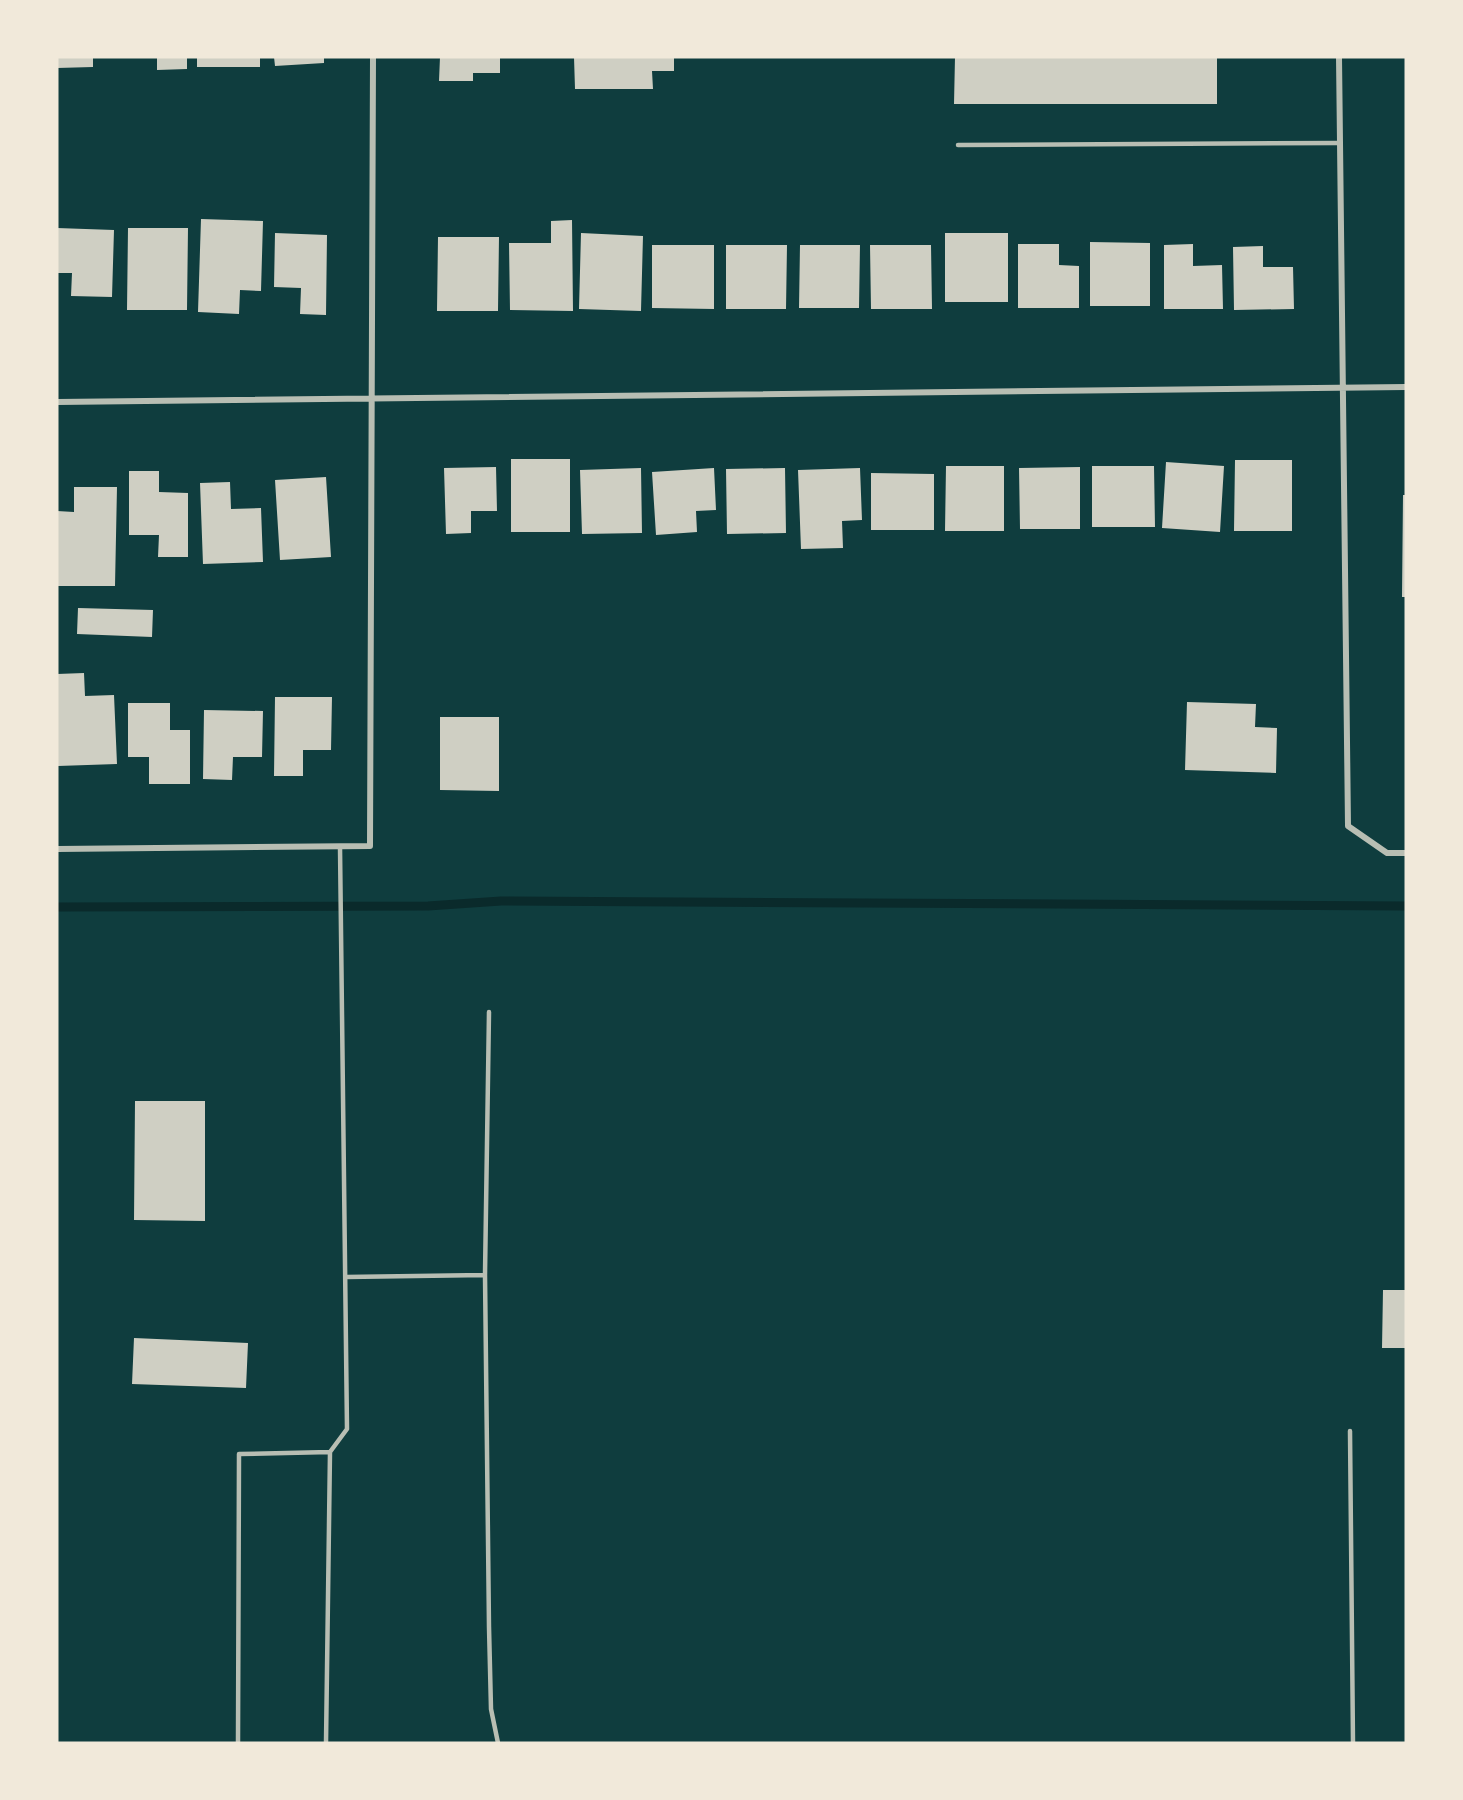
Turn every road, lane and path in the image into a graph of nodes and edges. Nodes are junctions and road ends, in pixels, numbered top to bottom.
1 (374, 57) edge
2 (1339, 57) edge
3 (1340, 143) junction
4 (958, 145) dead end
5 (1406, 387) edge
6 (1343, 389) junction
7 (371, 399) junction
8 (57, 402) edge
9 (340, 847) junction
10 (57, 849) edge
11 (1406, 853) edge
12 (489, 1012) dead end
13 (485, 1275) junction
14 (346, 1277) junction
15 (1350, 1431) dead end
16 (330, 1452) junction
17 (238, 1743) edge
18 (326, 1743) edge
19 (498, 1743) edge
20 (1353, 1743) edge

1 - 7 street
2 - 3 street
3 - 4 lane
3 - 6 street
5 - 6 street
6 - 7 street
6 - 11 street
7 - 8 street
7 - 9 street
9 - 10 street
9 - 14 lane
12 - 13 lane
13 - 14 lane
13 - 19 lane
14 - 16 lane
15 - 20 lane
16 - 17 lane
16 - 18 lane

